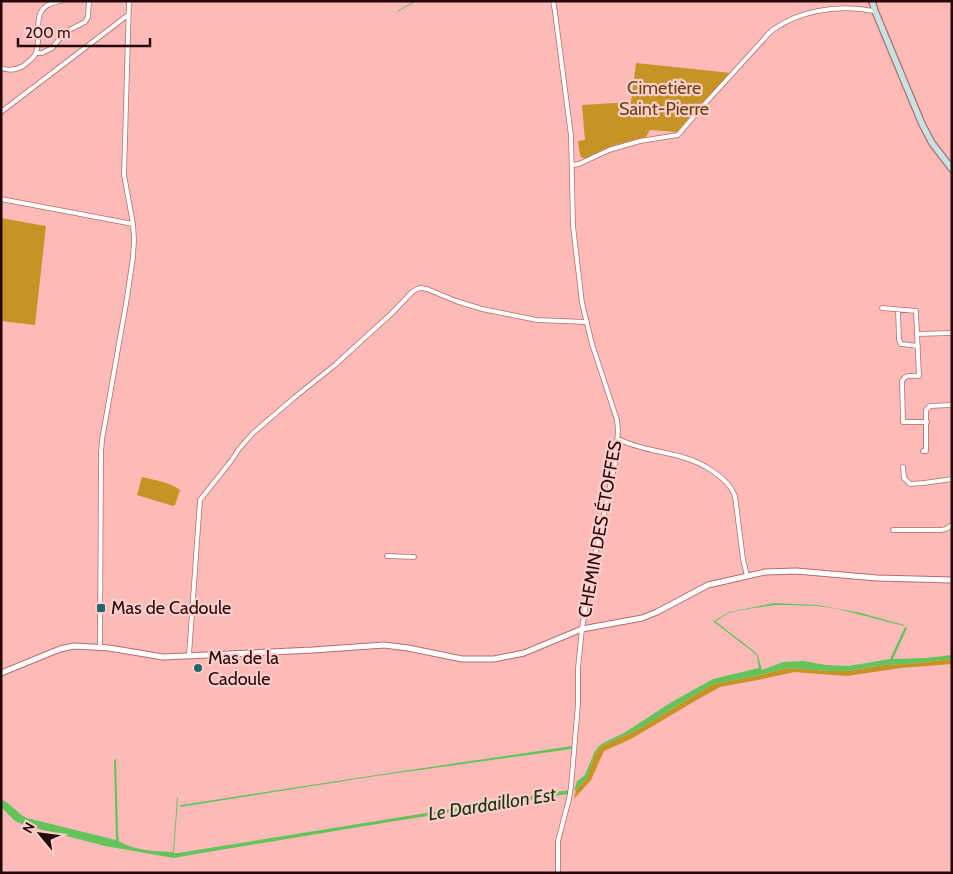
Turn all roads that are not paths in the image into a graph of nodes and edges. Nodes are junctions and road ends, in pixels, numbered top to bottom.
1 (60, 1) edge
2 (89, 1) edge
3 (129, 1) edge
4 (553, 1) edge
5 (872, 1) edge
6 (874, 11) junction
7 (128, 15) junction
8 (36, 53) junction
9 (1, 68) edge
10 (1, 112) edge
11 (573, 165) junction
12 (952, 169) edge
13 (1, 199) edge
14 (133, 224) junction
15 (882, 308) dead end
16 (898, 310) junction
17 (587, 322) junction
18 (952, 333) edge
19 (918, 334) junction
20 (918, 346) junction
21 (952, 405) edge
22 (927, 422) junction
23 (618, 439) junction
24 (923, 451) dead end
25 (903, 467) dead end
26 (952, 479) edge
27 (952, 525) edge
28 (893, 530) dead end
29 (387, 556) dead end
30 (414, 557) dead end
31 (747, 576) junction
32 (952, 580) edge
33 (582, 629) junction
34 (100, 647) junction
35 (189, 655) junction
36 (1, 673) edge
37 (558, 873) edge

1 - 8 street
2 - 8 street
3 - 7 street
4 - 11 street, CHEMIN DES ÉTOFFES
5 - 6 main road
6 - 11 street
6 - 12 main road
7 - 10 street
7 - 14 street
8 - 9 street
11 - 17 street, CHEMIN DES ÉTOFFES
13 - 14 street
14 - 34 street
15 - 16 street
16 - 19 street
16 - 20 street
17 - 23 street, CHEMIN DES ÉTOFFES
17 - 35 street
18 - 19 street
19 - 20 street
20 - 22 street
21 - 22 street
22 - 24 street
23 - 31 street
23 - 33 street, CHEMIN DES ÉTOFFES
25 - 26 street
27 - 28 street
29 - 30 street
31 - 32 street
31 - 33 street
33 - 35 street
33 - 37 street, CHEMIN DES ÉTOFFES
34 - 35 street
34 - 36 street

